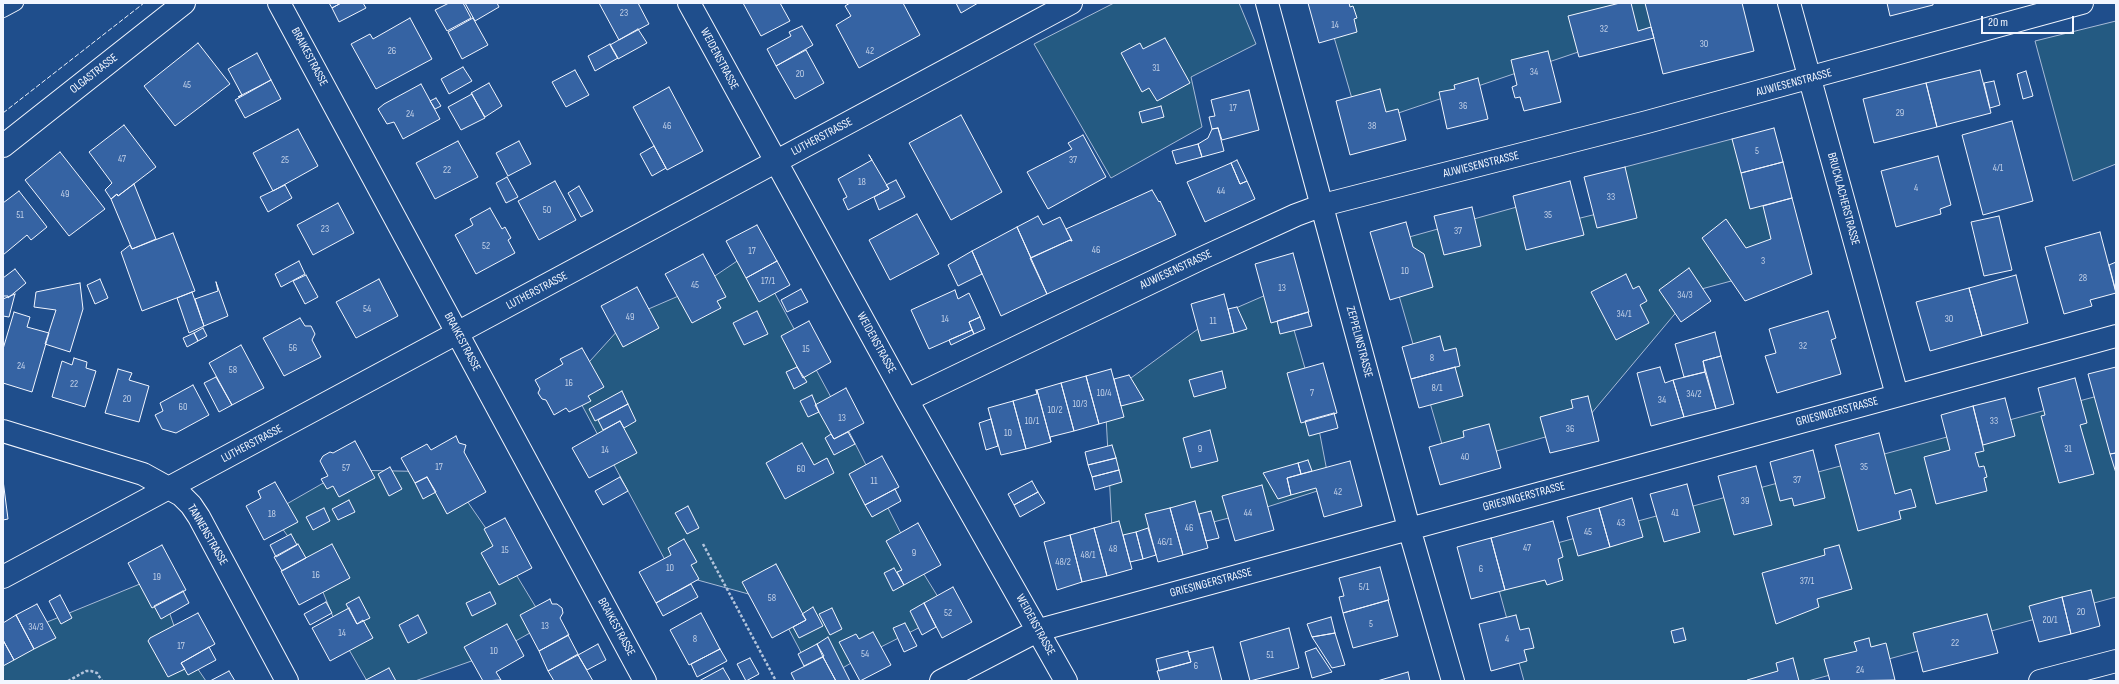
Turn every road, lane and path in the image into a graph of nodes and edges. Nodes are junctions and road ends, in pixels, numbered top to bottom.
1 (16, 3) edge
2 (184, 3) edge
3 (279, 3) edge
4 (689, 3) edge
5 (1071, 3) edge
6 (1267, 3) edge
7 (1789, 3) edge
8 (2082, 3) edge
9 (3, 10) edge
10 (1810, 78) junction
11 (3, 146) edge
12 (775, 162) junction
13 (1323, 205) junction
14 (458, 333) junction
15 (2116, 336) edge
16 (1897, 395) junction
17 (907, 400) junction
18 (3, 431) edge
19 (170, 487) junction
20 (1409, 528) junction
21 (703, 544) dead end
22 (3, 578) edge
23 (1039, 630) junction
24 (2116, 661) edge
25 (68, 681) edge
26 (102, 681) edge
27 (287, 681) edge
28 (645, 681) edge
29 (776, 681) edge
30 (941, 681) edge
31 (1066, 681) edge
32 (1453, 681) edge
33 (2040, 681) edge

1 - 9 lane
2 - 11 street, OLGASTRASSE
3 - 14 street, BRAIKESTRASSE
4 - 12 street, WEIDENSTRASSE
5 - 12 street, LUTHERSTRASSE
6 - 13 street, ZEPPELINSTRASSE
7 - 10 street, BRUCKLACHERSTRASSE
8 - 10 street, AUWIESENSTRASSE
10 - 13 street, AUWIESENSTRASSE
10 - 16 street, BRUCKLACHERSTRASSE
12 - 14 street, LUTHERSTRASSE
12 - 17 street, WEIDENSTRASSE
13 - 17 street, AUWIESENSTRASSE
13 - 20 street, ZEPPELINSTRASSE
14 - 19 street, LUTHERSTRASSE
14 - 28 street, BRAIKESTRASSE
15 - 16 street, GRIESINGERSTRASSE
16 - 20 street, GRIESINGERSTRASSE
17 - 23 street, WEIDENSTRASSE
18 - 19 street, TANNENSTRASSE
19 - 22 street, LUTHERSTRASSE
19 - 27 street, TANNENSTRASSE
20 - 23 street, GRIESINGERSTRASSE
20 - 32 street, ZEPPELINSTRASSE
21 - 29 path
23 - 30 street, GRIESINGERSTRASSE
23 - 31 street, WEIDENSTRASSE
24 - 33 street
25 - 26 path

